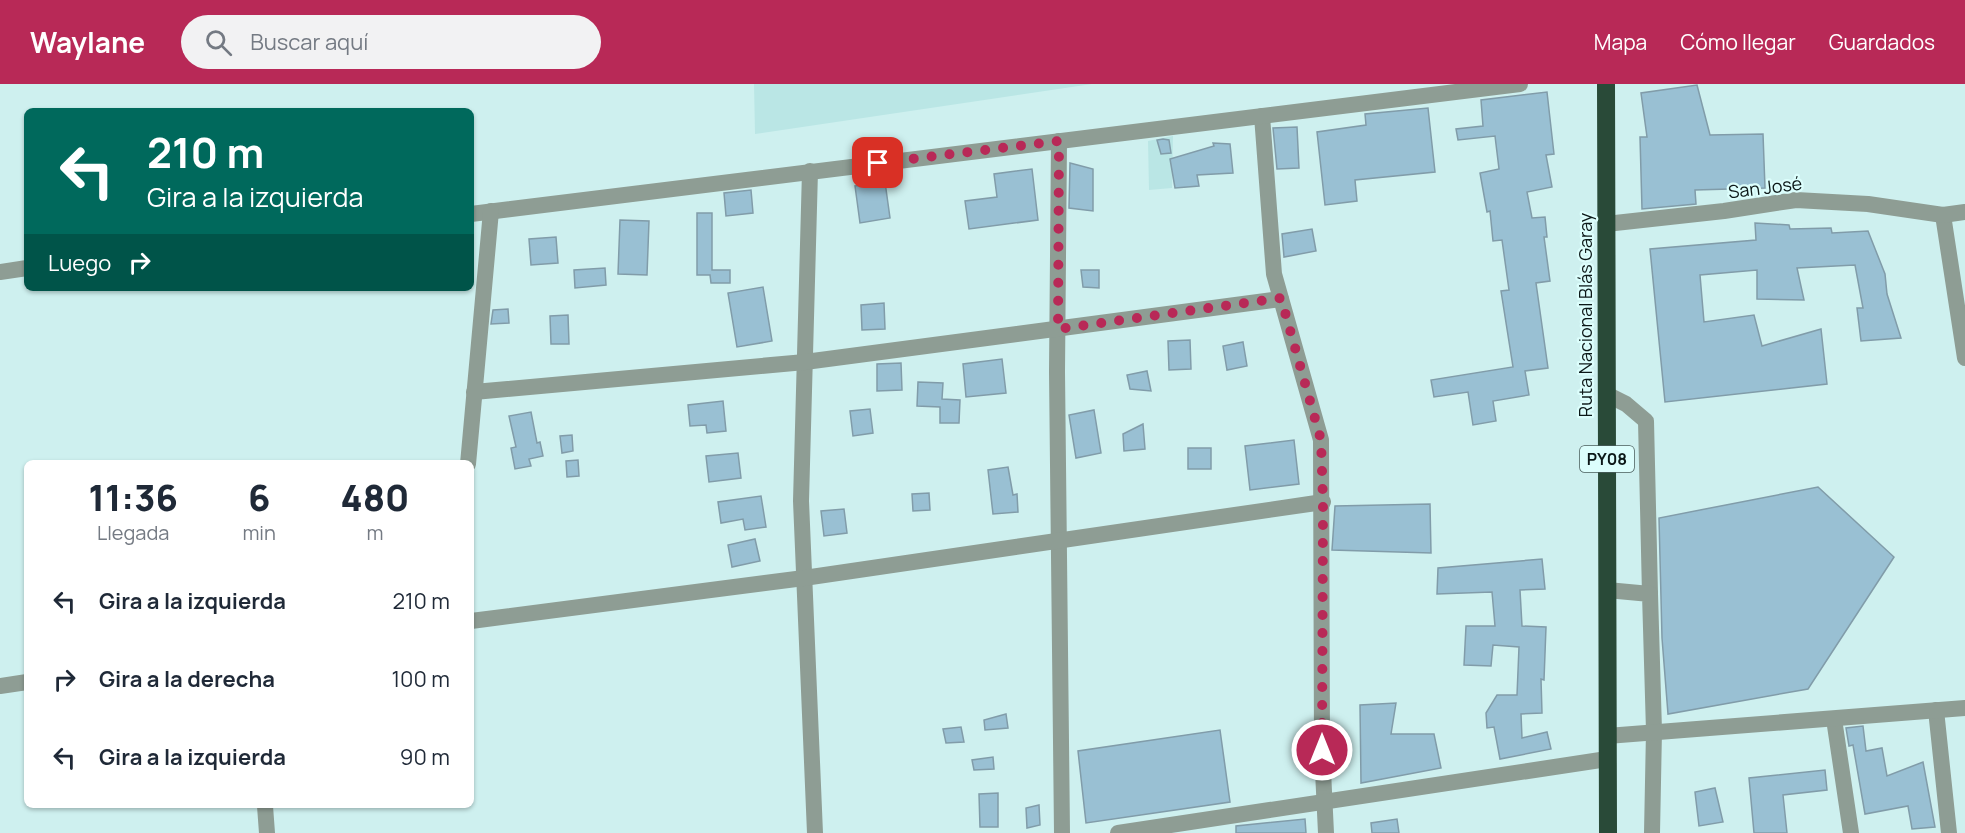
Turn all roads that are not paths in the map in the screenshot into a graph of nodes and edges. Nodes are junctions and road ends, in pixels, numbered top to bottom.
1 (1520, 84) edge
2 (1606, 84) edge
3 (1262, 116) junction
4 (1059, 141) junction
5 (810, 171) junction
6 (490, 211) junction
7 (1965, 212) edge
8 (474, 214) edge
9 (1943, 215) junction
10 (1606, 224) junction
11 (24, 268) edge
12 (0, 272) edge
13 (1281, 298) junction
14 (1058, 329) junction
15 (1965, 358) edge
16 (805, 362) junction
17 (474, 392) junction
18 (1606, 394) junction
19 (468, 460) edge
20 (1323, 502) junction
21 (1060, 541) junction
22 (804, 578) junction
23 (1607, 590) junction
24 (1650, 594) junction
25 (474, 621) edge
26 (24, 682) edge
27 (0, 686) edge
28 (1965, 708) edge
29 (1936, 711) junction
30 (1834, 718) junction
31 (1654, 731) junction
32 (1607, 736) junction
33 (1607, 759) junction
34 (1324, 802) junction
35 (265, 808) edge
36 (267, 833) edge
37 (815, 833) edge
38 (1062, 833) edge
39 (1118, 833) edge
40 (1326, 833) edge
41 (1608, 833) edge
42 (1652, 833) edge
43 (1851, 833) edge
44 (1949, 833) edge

1 - 3 street
2 - 10 highway, Ruta Nacional Blás Garay / PY08
3 - 4 street
3 - 13 street
4 - 5 street
4 - 14 street
5 - 6 street
5 - 16 street
6 - 8 street
6 - 17 street
7 - 9 street, San José
9 - 10 street, San José
9 - 15 street
10 - 18 highway, Ruta Nacional Blás Garay / PY08
11 - 12 street
13 - 14 street
13 - 20 street
14 - 16 street
14 - 21 street
16 - 17 street
16 - 22 street
17 - 19 street
18 - 23 highway, Ruta Nacional Blás Garay / PY08
18 - 24 street
20 - 21 street
20 - 34 street
21 - 22 street
21 - 38 street
22 - 25 street
22 - 37 street
23 - 24 street
23 - 32 highway, Ruta Nacional Blás Garay / PY08
24 - 31 street
26 - 27 street
28 - 29 street
29 - 30 street
29 - 44 street
30 - 31 street
30 - 43 street
31 - 32 street
31 - 42 street
32 - 33 highway, Ruta Nacional Blás Garay / PY08
33 - 34 street
33 - 41 highway, Ruta Nacional Blás Garay / PY08
34 - 39 street
34 - 40 street
35 - 36 street

